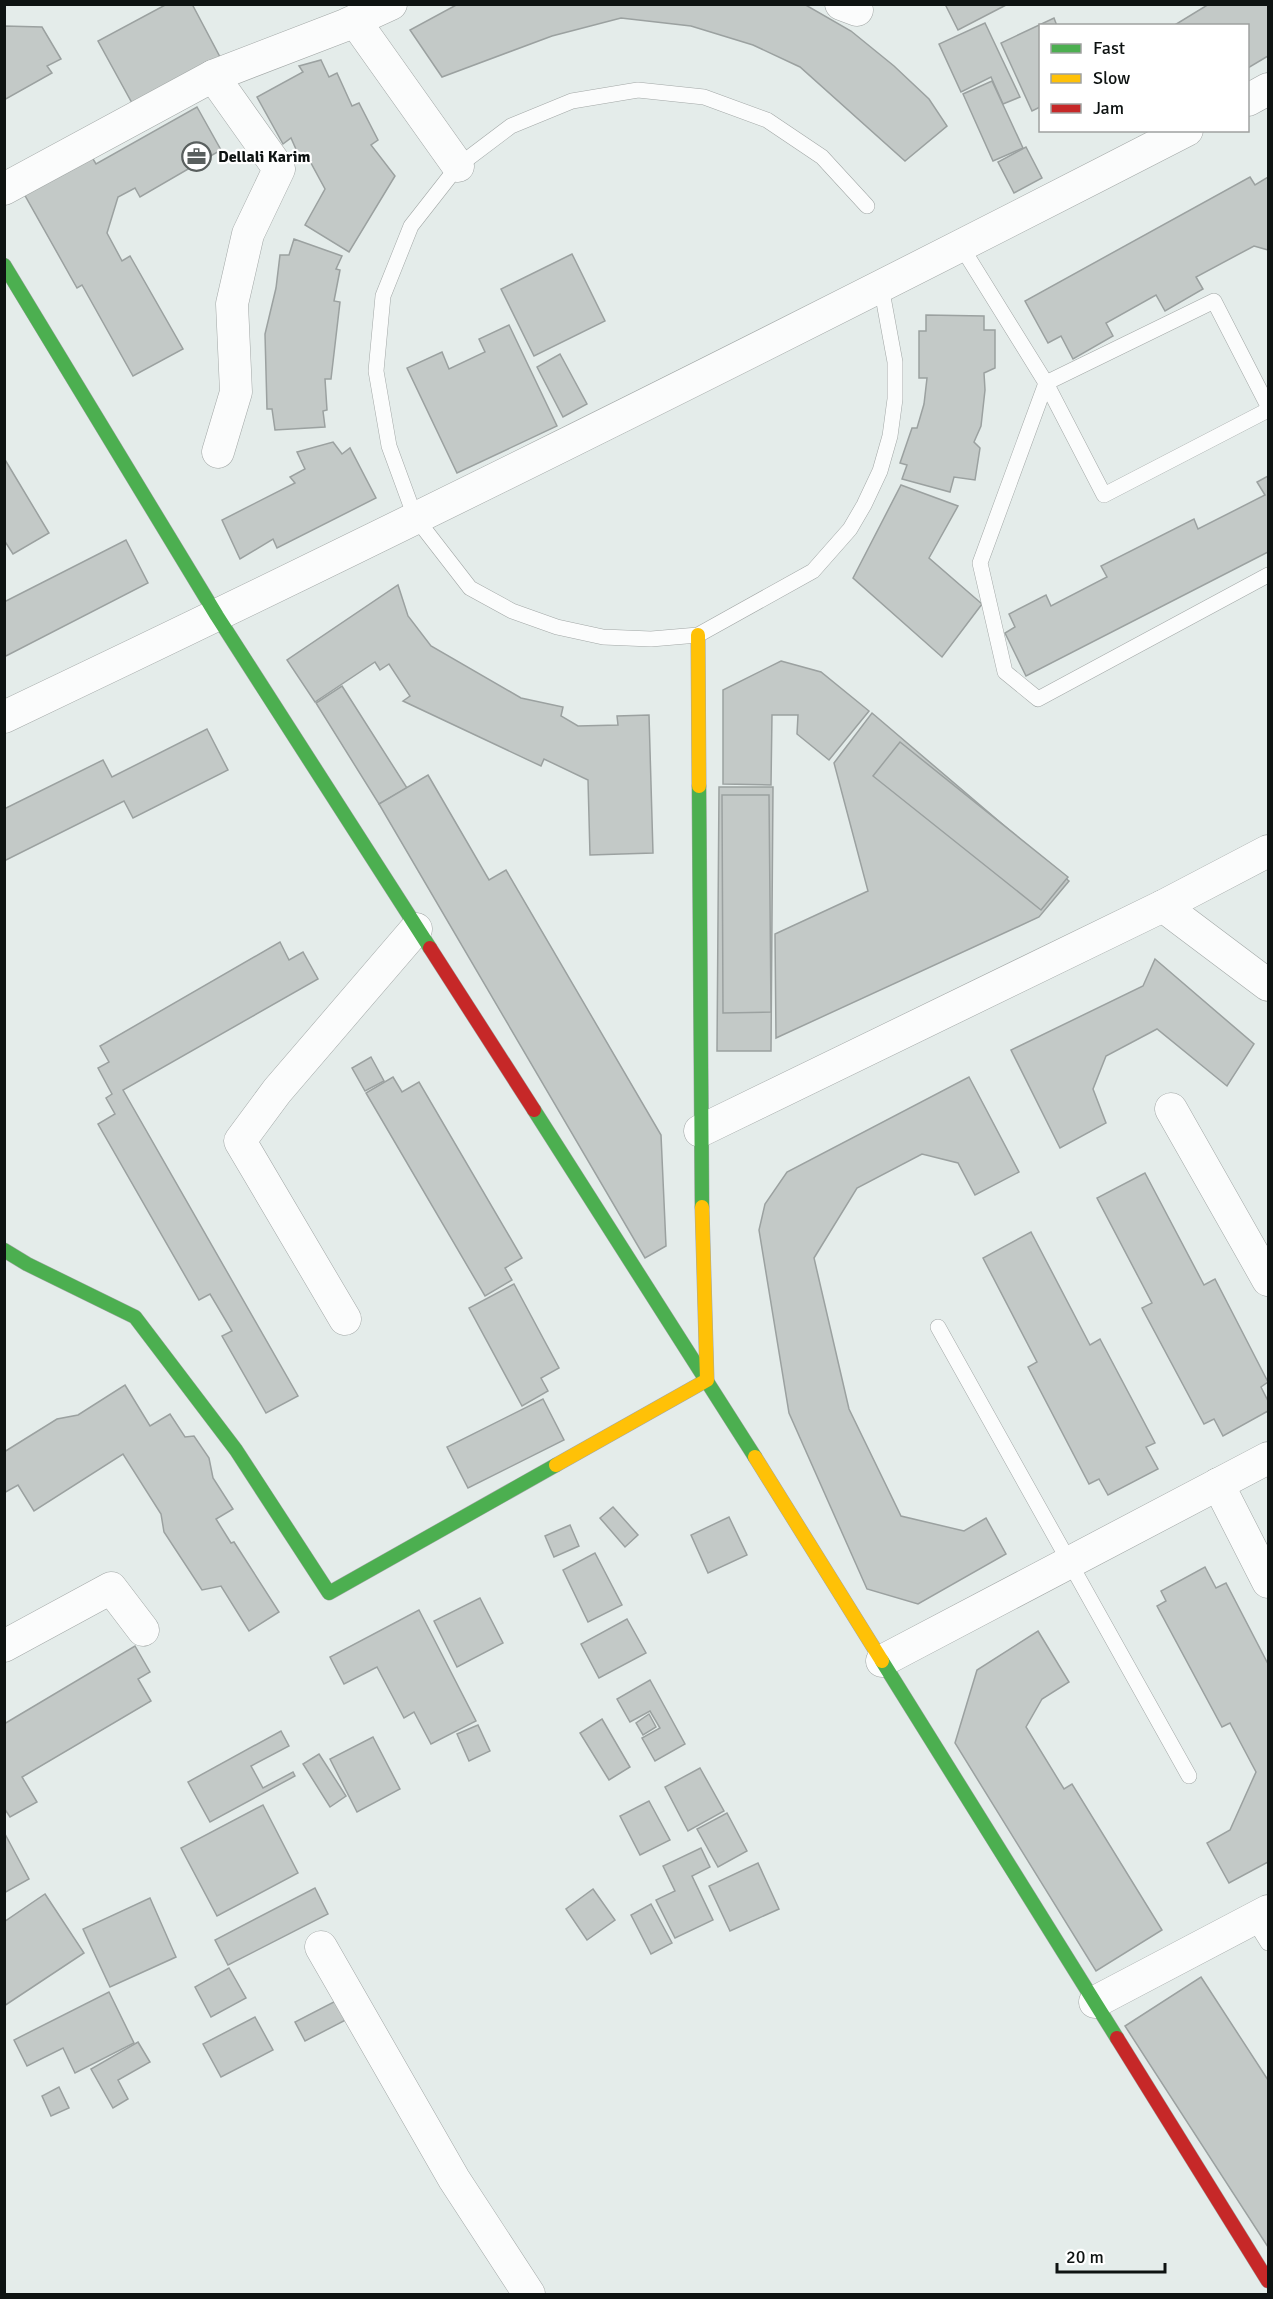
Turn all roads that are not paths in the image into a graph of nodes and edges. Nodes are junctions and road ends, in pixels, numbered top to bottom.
1 (391, 4) edge
2 (355, 21) junction
3 (213, 76) junction
4 (1269, 89) edge
5 (1249, 99) edge
6 (1183, 132) edge
7 (458, 166) junction
8 (4, 189) edge
9 (867, 206) dead end
10 (961, 246) junction
11 (4, 265) edge
12 (881, 286) junction
13 (1046, 383) junction
14 (1269, 408) edge
15 (218, 452) dead end
16 (415, 517) junction
17 (1269, 575) edge
18 (217, 616) junction
19 (698, 635) junction
20 (4, 717) edge
21 (1269, 851) edge
22 (1163, 906) junction
23 (416, 929) junction
24 (1269, 985) edge
25 (1172, 1109) dead end
26 (700, 1131) junction
27 (4, 1250) edge
28 (1269, 1280) edge
29 (345, 1319) dead end
30 (938, 1327) dead end
31 (707, 1380) junction
32 (1269, 1458) edge
33 (1218, 1484) junction
34 (1070, 1562) junction
35 (1269, 1582) edge
36 (143, 1630) dead end
37 (4, 1646) edge
38 (882, 1661) junction
39 (1189, 1776) dead end
40 (1263, 1924) edge
41 (321, 1947) dead end
42 (1095, 2002) junction
43 (1269, 2281) edge
44 (529, 2295) edge

1 - 2 street
2 - 3 street
2 - 7 street
3 - 8 street
3 - 15 street
4 - 5 street
6 - 10 street
7 - 9 lane
7 - 16 lane
10 - 12 street
10 - 13 lane
11 - 18 street
12 - 16 street
12 - 19 lane
13 - 14 lane
13 - 14 lane
13 - 17 lane
16 - 18 street
16 - 19 lane
18 - 20 street
18 - 23 street
19 - 26 street
21 - 22 street
22 - 24 street
22 - 26 street
23 - 29 street
23 - 31 street
25 - 28 street
26 - 31 street
27 - 31 street
30 - 34 lane
31 - 38 street
32 - 33 street
33 - 34 street
33 - 35 street
34 - 38 street
34 - 39 lane
36 - 37 street
38 - 42 street
40 - 42 street
41 - 44 street
42 - 43 street

